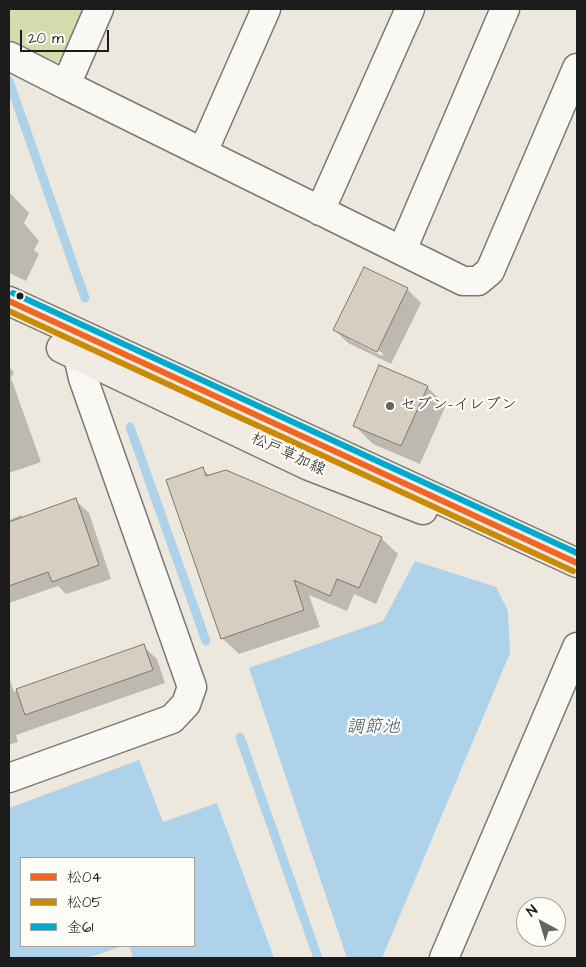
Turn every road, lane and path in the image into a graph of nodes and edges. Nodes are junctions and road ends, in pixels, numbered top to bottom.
1 (98, 9) edge
2 (266, 9) edge
3 (410, 9) edge
4 (505, 9) edge
5 (13, 59) edge
6 (577, 68) edge
7 (66, 85) junction
8 (203, 152) junction
9 (320, 211) junction
10 (402, 250) junction
11 (9, 301) edge
12 (9, 322) edge
13 (81, 347) junction
14 (577, 564) edge
15 (577, 647) edge
16 (9, 778) edge
17 (444, 958) edge

1 - 7 street
2 - 8 street
3 - 9 street
4 - 10 street
5 - 7 street
6 - 10 street
7 - 8 street
8 - 9 street
9 - 10 street
11 - 13 main road, 松戸草加線
12 - 13 main road, 松戸草加線
13 - 14 main road, 松戸草加線
13 - 16 street
15 - 17 street

